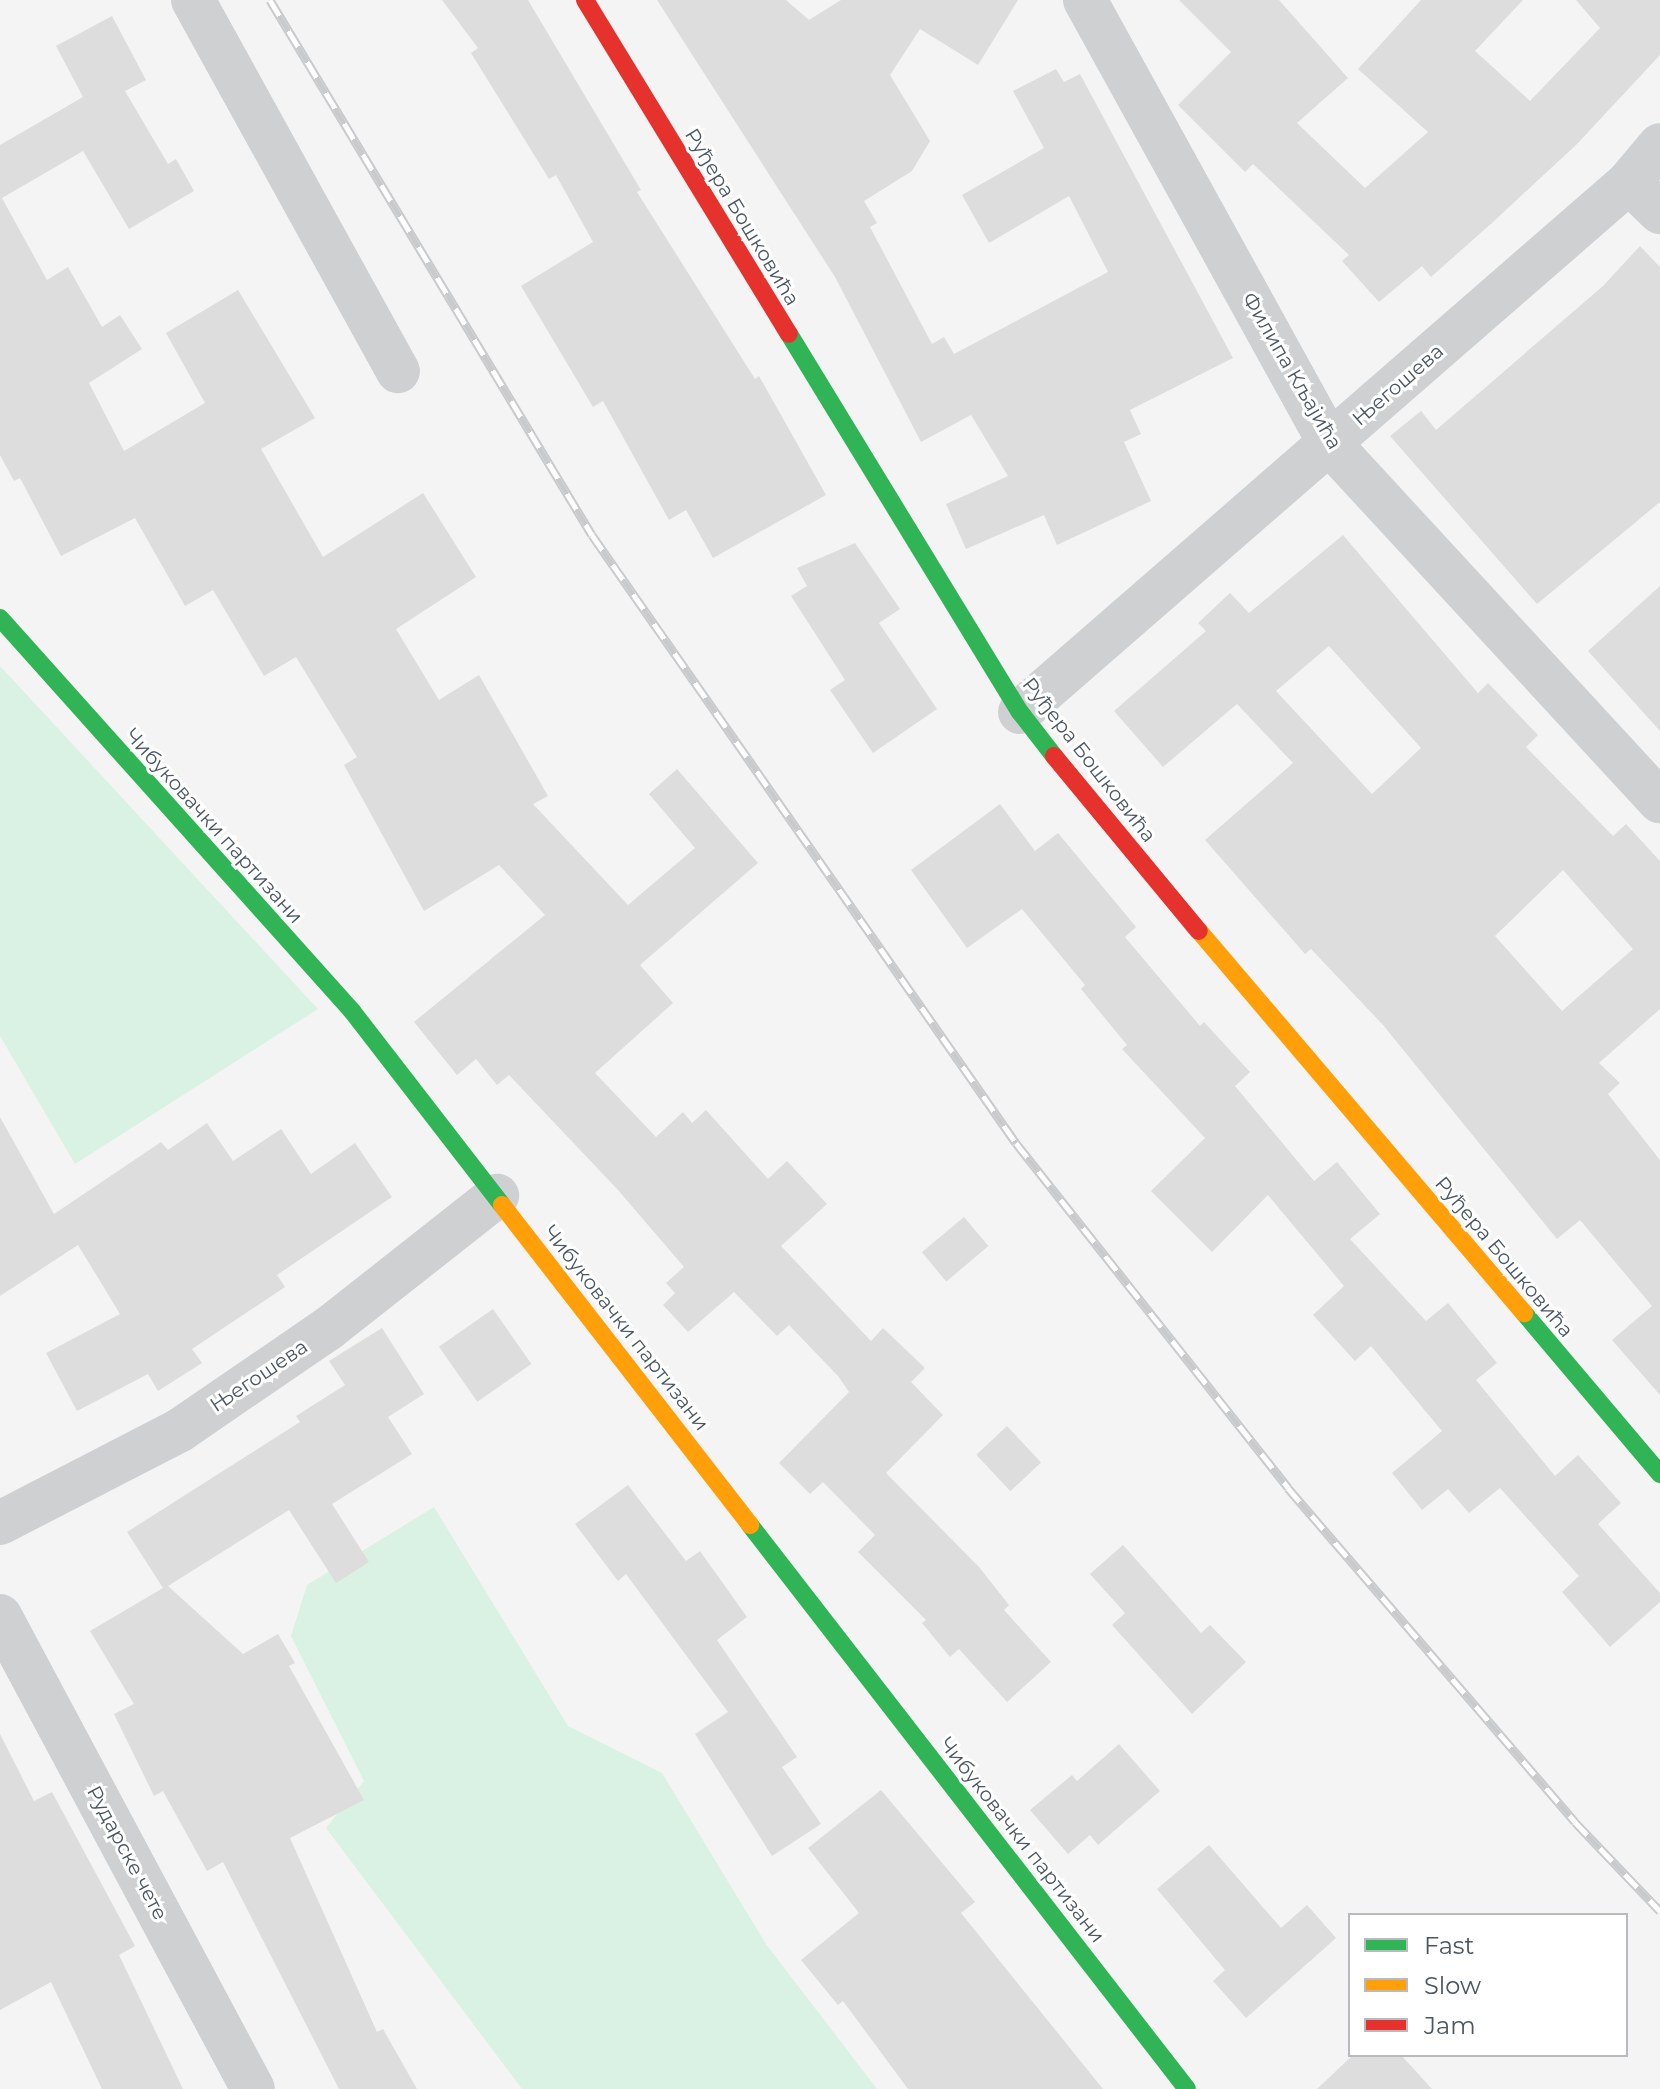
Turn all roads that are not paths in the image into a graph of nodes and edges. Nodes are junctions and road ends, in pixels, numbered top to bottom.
1 (193, 0) edge
2 (585, 0) edge
3 (1085, 0) edge
4 (1660, 145) edge
5 (1629, 182) junction
6 (1660, 212) edge
7 (398, 371) dead end
8 (1330, 444) junction
9 (0, 618) edge
10 (1020, 712) junction
11 (1660, 801) edge
12 (497, 1196) junction
13 (1660, 1474) edge
14 (0, 1523) edge
15 (0, 1616) edge
16 (253, 2089) edge
17 (1187, 2089) edge

1 - 7 street
2 - 10 street, Руђера Бошковића
3 - 8 street, Филипа Кљајића
4 - 5 street, Његошева
5 - 6 street
5 - 8 street, Његошева
8 - 10 street, Његошева
8 - 11 street, Филипа Кљајића
9 - 12 street, Чибуковачки партизани
10 - 13 street, Руђера Бошковића
12 - 14 street, Његошева
12 - 17 street, Чибуковачки партизани
15 - 16 street, Рударске чете

